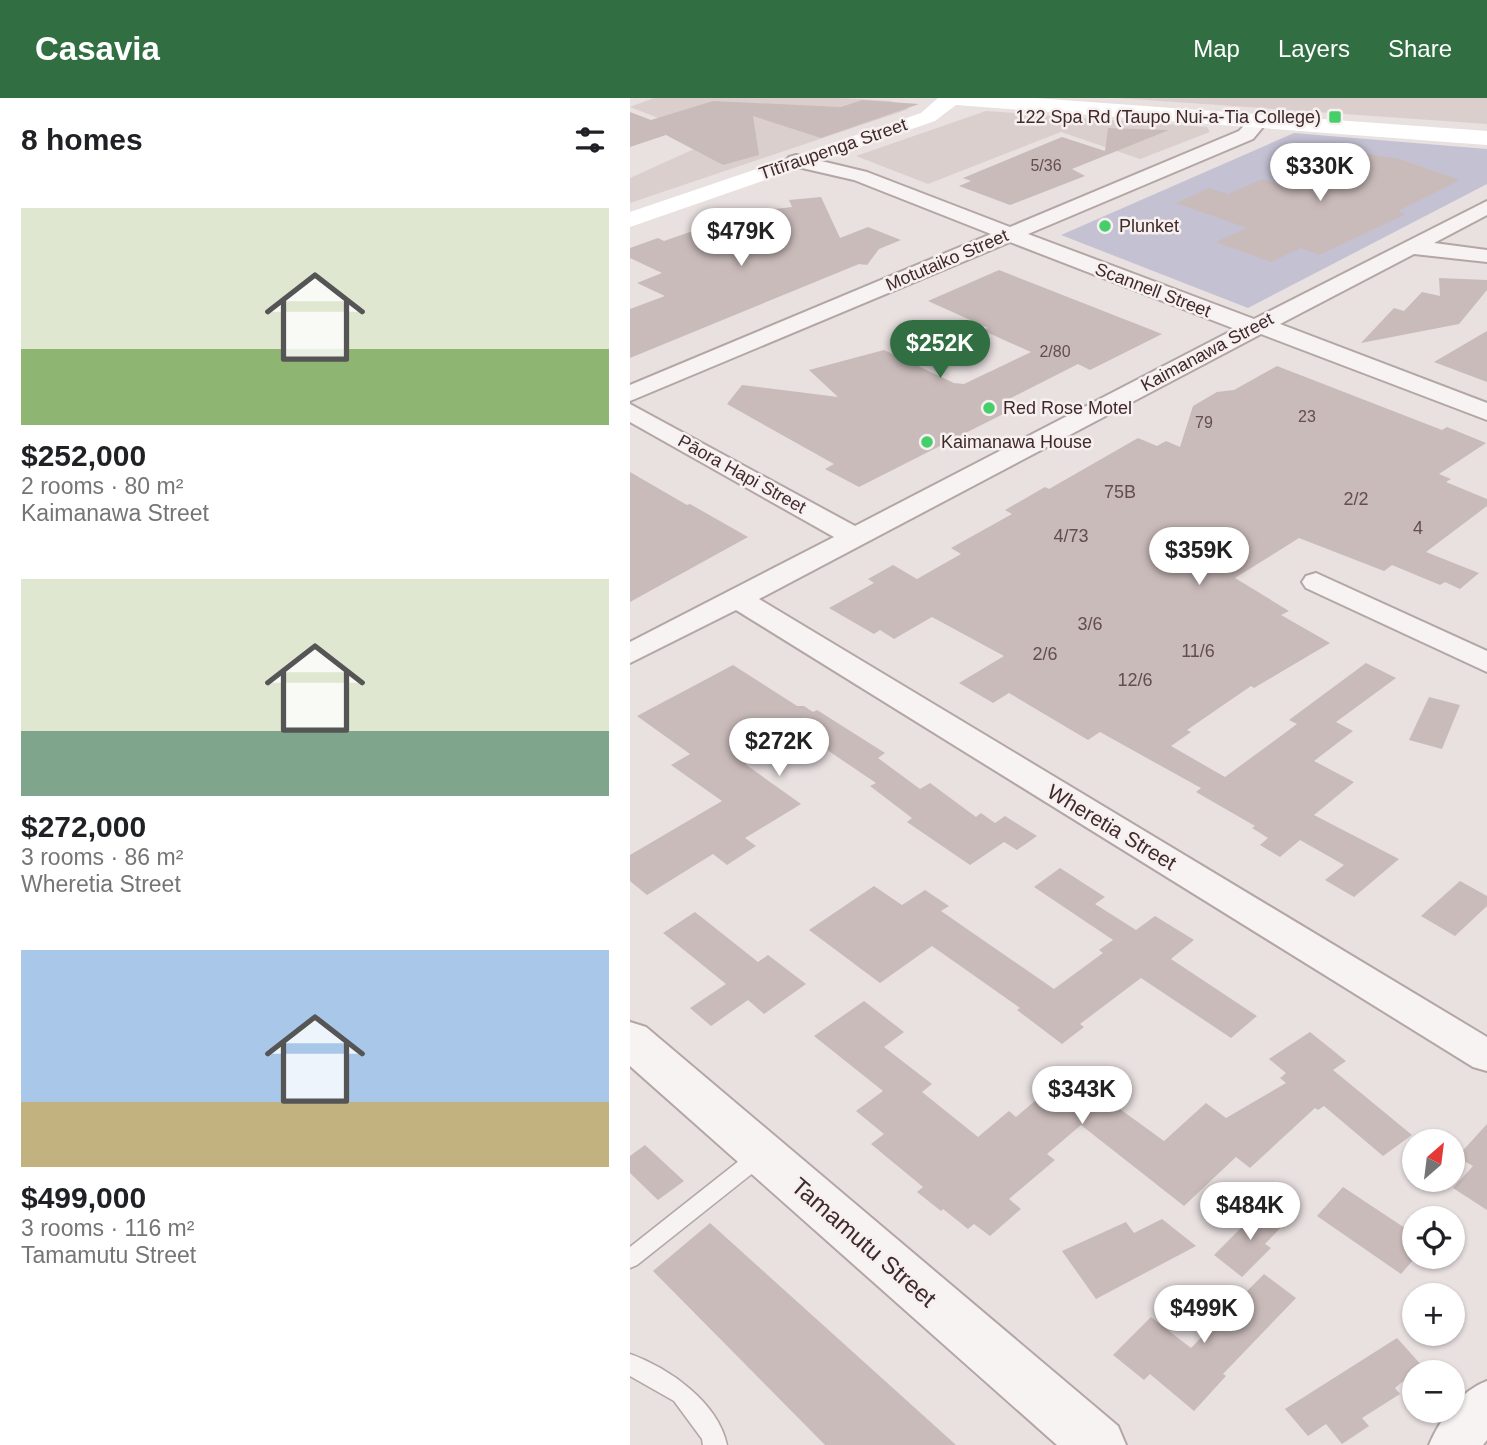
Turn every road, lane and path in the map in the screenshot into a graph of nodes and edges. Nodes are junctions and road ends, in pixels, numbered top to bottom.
1 (951, 98) edge
2 (998, 100) edge
3 (1259, 121) junction
4 (1487, 138) edge
5 (829, 150) junction
6 (796, 161) junction
7 (860, 176) junction
8 (1487, 207) edge
9 (630, 220) edge
10 (1009, 234) junction
11 (1411, 247) junction
12 (1487, 256) edge
13 (1256, 326) junction
14 (630, 394) edge
15 (630, 412) edge
16 (1487, 412) edge
17 (855, 537) junction
18 (1315, 582) dead end
19 (737, 598) junction
20 (630, 654) edge
21 (1487, 663) edge
22 (630, 1039) edge
23 (1487, 1056) edge
24 (763, 1154) junction
25 (630, 1259) edge
26 (630, 1364) edge
27 (1487, 1403) edge
28 (715, 1445) edge
29 (1098, 1445) edge
30 (1453, 1445) edge

1 - 2 main road
1 - 5 main road, Tītīraupenga Street
2 - 3 main road
3 - 4 main road
3 - 10 street, Motutaiko Street
5 - 6 main road, Tītīraupenga Street
5 - 7 street, Scannell Street
6 - 7 street, Scannell Street
6 - 9 main road, Tītīraupenga Street
7 - 10 street, Scannell Street
8 - 11 street, Kaimanawa Street
10 - 13 street, Scannell Street
10 - 14 street, Motutaiko Street
11 - 12 street
11 - 13 street, Kaimanawa Street
13 - 16 street, Scannell Street
13 - 17 street, Kaimanawa Street
15 - 17 street, Pāora Hapi Street
17 - 19 street, Kaimanawa Street
18 - 21 street
19 - 20 street, Kaimanawa Street
19 - 23 street, Wheretia Street
22 - 24 street, Tamamutu Street
24 - 25 lane
24 - 29 street, Tamamutu Street
26 - 28 lane
27 - 30 street

